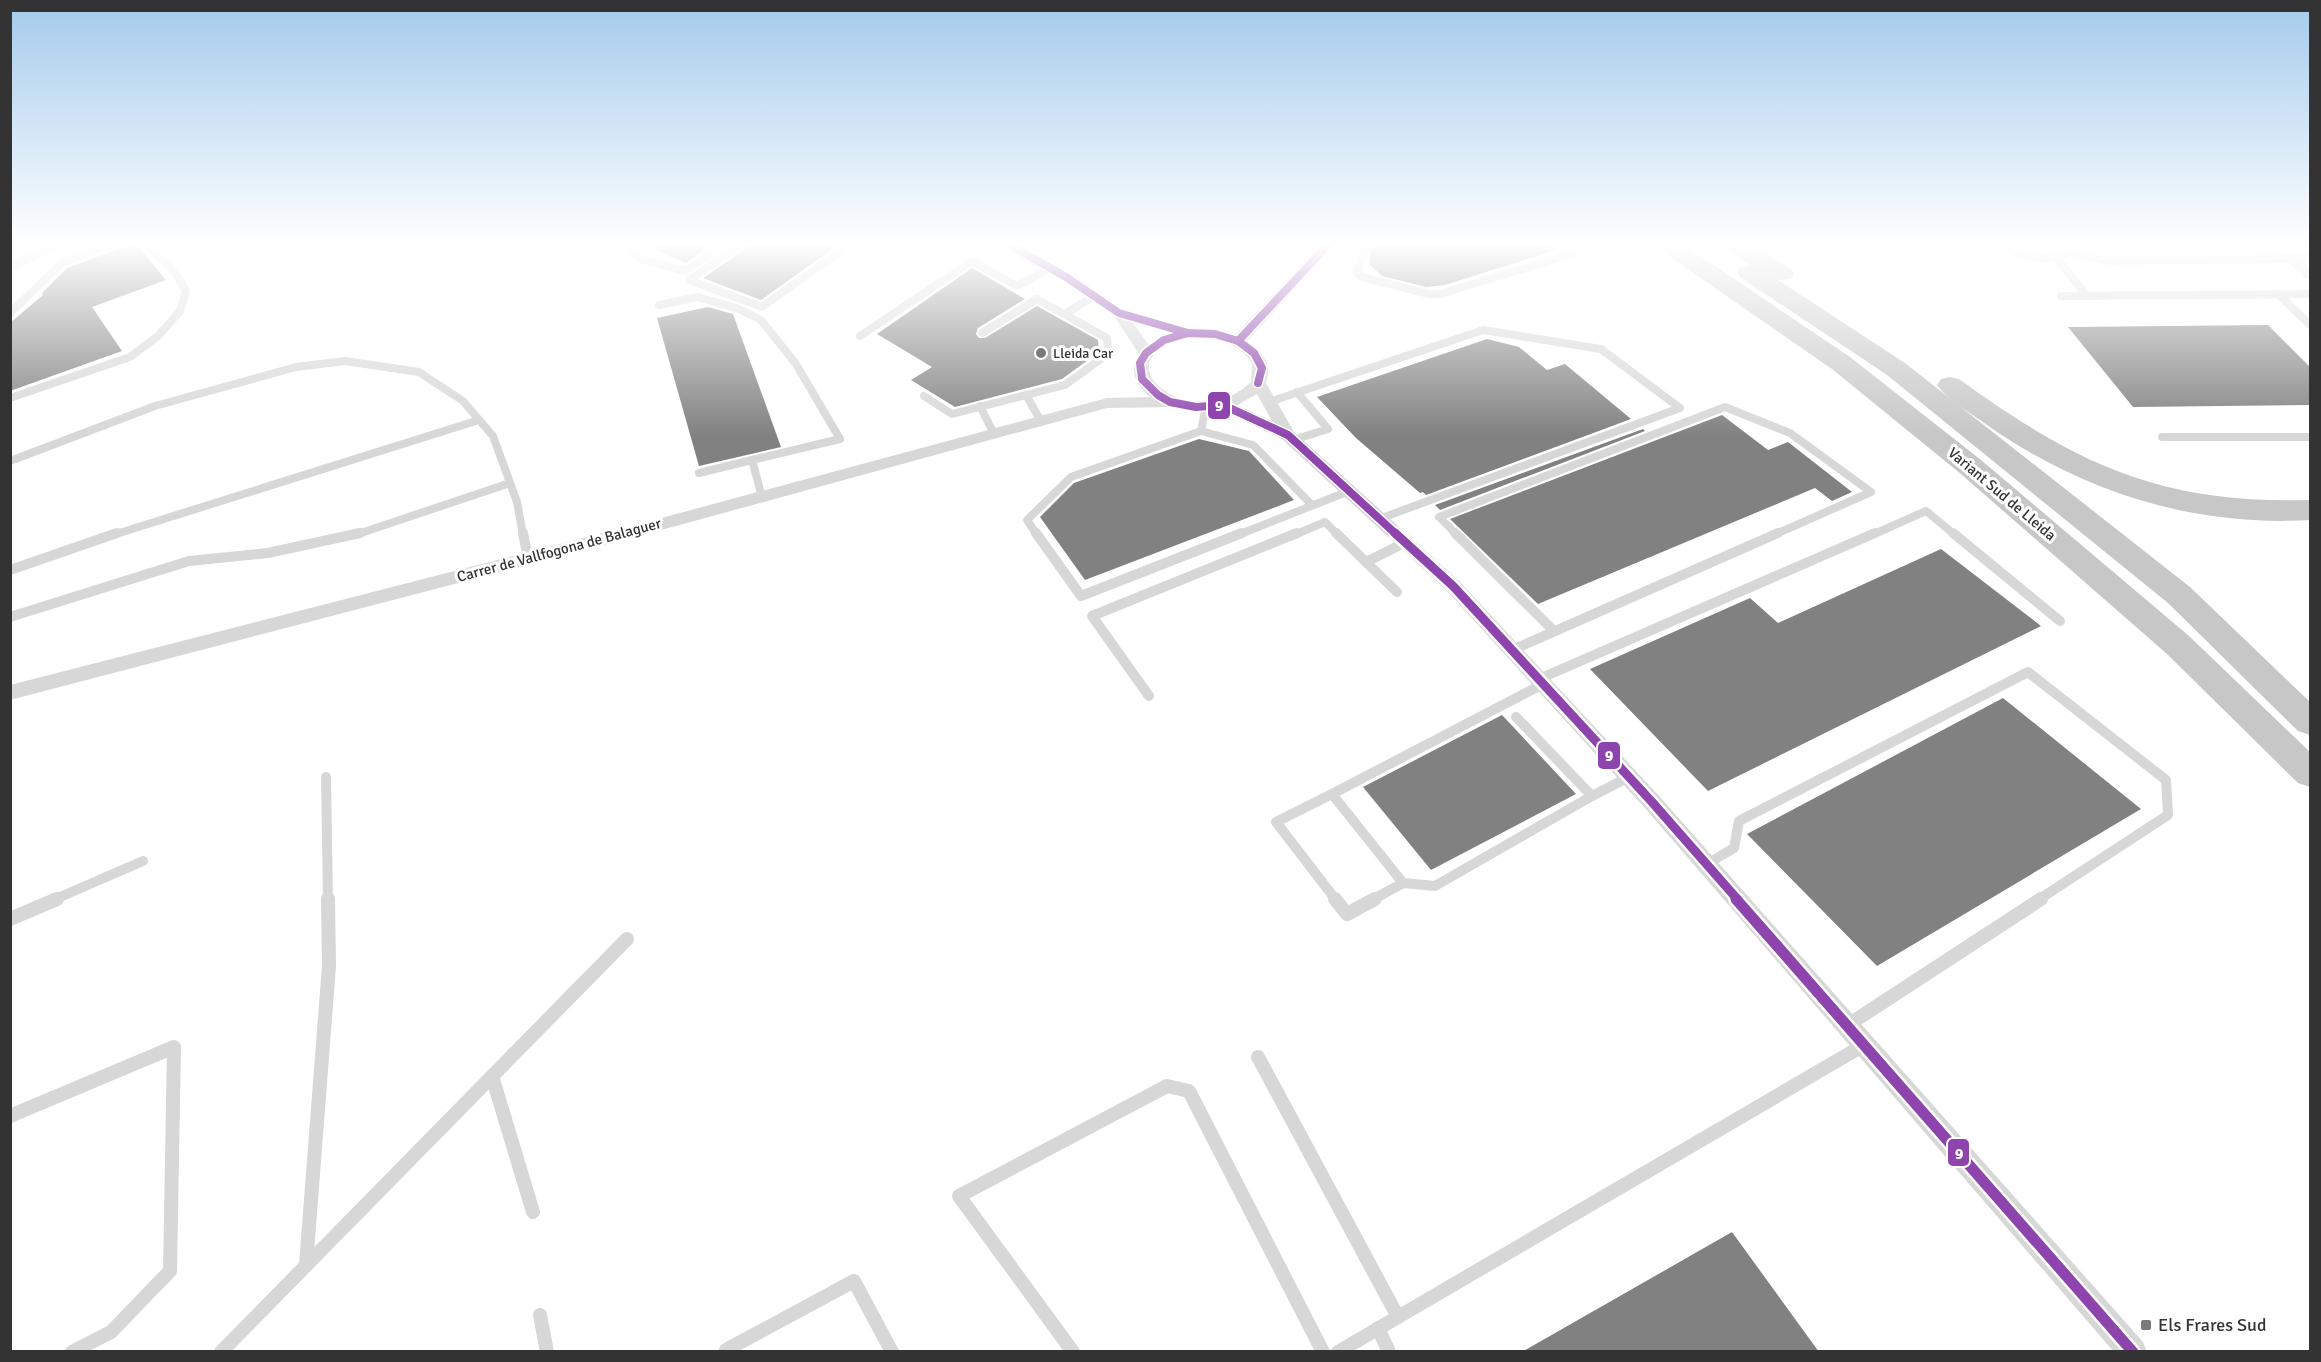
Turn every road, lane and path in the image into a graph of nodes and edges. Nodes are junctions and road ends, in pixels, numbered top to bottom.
1 (181, 309) edge
2 (737, 309) edge
3 (901, 309) edge
4 (1022, 309) edge
5 (1055, 309) edge
6 (1074, 309) edge
7 (1112, 309) edge
8 (1268, 309) edge
9 (1752, 309) edge
10 (1761, 309) edge
11 (1804, 309) edge
12 (1836, 309) edge
13 (2293, 309) edge
14 (1119, 313) junction
15 (1065, 314) junction
16 (2310, 325) edge
17 (982, 333) dead end
18 (1188, 333) junction
19 (860, 336) dead end
20 (1238, 341) junction
21 (1146, 353) junction
22 (1841, 363) junction
23 (1142, 379) junction
24 (1258, 383) junction
25 (1297, 392) junction
26 (1026, 395) junction
27 (924, 396) dead end
28 (10, 398) edge
29 (1170, 402) junction
30 (1269, 402) junction
31 (1107, 403) junction
32 (980, 406) junction
33 (1215, 406) junction
34 (479, 420) junction
35 (1041, 421) junction
36 (1201, 431) junction
37 (994, 434) junction
38 (2310, 436) edge
39 (2162, 437) dead end
40 (1291, 438) junction
41 (752, 460) junction
42 (10, 461) edge
43 (699, 473) dead end
44 (510, 483) junction
45 (1349, 491) junction
46 (762, 497) junction
47 (1312, 505) junction
48 (2310, 510) edge
49 (1380, 519) junction
50 (1406, 542) junction
51 (528, 558) junction
52 (1365, 562) junction
53 (10, 570) edge
54 (1397, 592) dead end
55 (10, 617) edge
56 (2060, 621) dead end
57 (1554, 631) junction
58 (1512, 650) junction
59 (1541, 681) junction
60 (10, 693) edge
61 (1149, 696) dead end
62 (1516, 717) dead end
63 (2310, 722) edge
64 (2310, 774) edge
65 (326, 777) dead end
66 (1629, 777) junction
67 (1332, 794) junction
68 (1592, 796) junction
69 (143, 861) dead end
70 (1707, 864) junction
71 (1403, 883) junction
72 (10, 919) edge
73 (627, 939) dead end
74 (1848, 1025) junction
75 (1865, 1044) junction
76 (1258, 1057) dead end
77 (492, 1076) junction
78 (10, 1116) edge
79 (533, 1212) dead end
80 (306, 1265) junction
81 (540, 1315) dead end
82 (1398, 1317) junction
83 (1378, 1328) junction
84 (72, 1352) edge
85 (221, 1352) edge
86 (547, 1352) edge
87 (727, 1352) edge
88 (892, 1352) edge
89 (1073, 1352) edge
90 (1323, 1352) edge
91 (1338, 1352) edge
92 (1389, 1352) edge
93 (2133, 1352) edge

1 - 28 lane
2 - 41 lane
3 - 19 lane
4 - 17 lane
5 - 15 lane
6 - 15 lane
7 - 14 street
8 - 20 street
9 - 22 highway
10 - 22 highway, Variant Sud de Lleida
11 - 63 highway, Variant Sud de Lleida
12 - 48 highway
13 - 16 lane
14 - 18 street
14 - 21 street
15 - 26 lane
18 - 20 street
18 - 21 street
20 - 24 street
21 - 23 street
22 - 64 highway, Variant Sud de Lleida
23 - 29 street
23 - 31 street
24 - 30 street
24 - 33 street
25 - 30 lane
25 - 40 lane
25 - 49 lane
26 - 32 lane
26 - 35 lane
27 - 32 lane
29 - 31 street
29 - 33 street
30 - 40 street
31 - 35 street, Carrer de Vallfogona de Balaguer
32 - 37 lane
33 - 36 lane
33 - 40 street
34 - 42 lane
34 - 44 lane
34 - 53 lane
35 - 37 street, Carrer de Vallfogona de Balaguer
36 - 47 lane
36 - 47 lane
37 - 46 street, Carrer de Vallfogona de Balaguer
38 - 39 lane
40 - 45 street
41 - 43 lane
41 - 46 lane
44 - 51 lane
44 - 55 lane
45 - 47 lane
45 - 49 street
46 - 51 street, Carrer de Vallfogona de Balaguer
49 - 50 street
50 - 52 lane
50 - 58 street
51 - 60 street, Carrer de Vallfogona de Balaguer
52 - 54 lane
52 - 61 lane
56 - 59 lane
57 - 57 lane
57 - 58 lane
58 - 59 street
59 - 66 street
59 - 67 lane
62 - 68 lane
65 - 80 lane
66 - 68 lane
66 - 70 street
67 - 71 lane
67 - 71 lane
68 - 71 lane
69 - 72 lane
70 - 74 street
70 - 74 lane
73 - 77 lane
74 - 75 street
75 - 82 lane
75 - 93 street
76 - 82 lane
77 - 79 lane
77 - 80 lane
78 - 84 lane
80 - 85 lane
81 - 86 lane
82 - 83 lane
83 - 91 lane
83 - 92 lane
87 - 88 lane
89 - 90 lane

